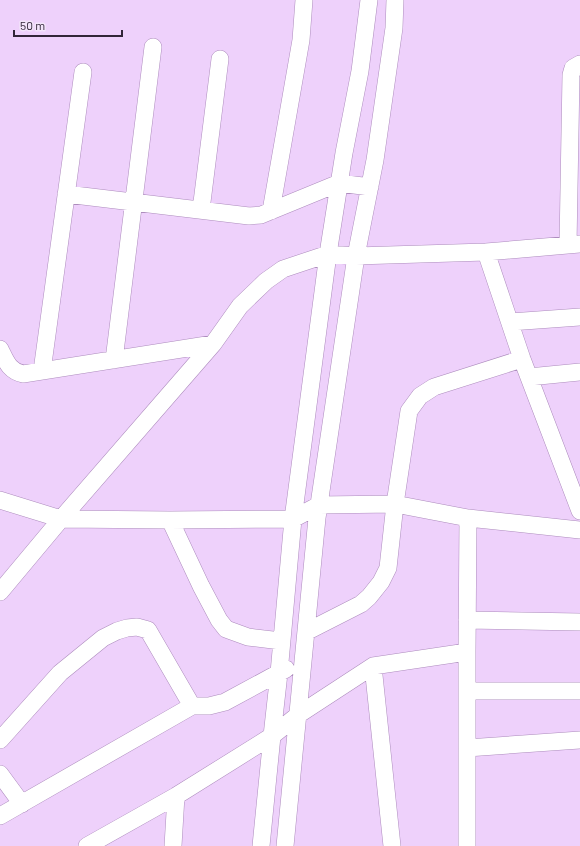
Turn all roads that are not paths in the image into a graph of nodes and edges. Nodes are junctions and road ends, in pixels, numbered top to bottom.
1 (304, 0) edge
2 (369, 0) edge
3 (395, 8) edge
4 (367, 17) junction
5 (153, 47) dead end
6 (220, 59) dead end
7 (580, 64) edge
8 (83, 72) dead end
9 (339, 183) junction
10 (370, 187) junction
11 (66, 194) junction
12 (134, 202) junction
13 (201, 210) junction
14 (271, 211) junction
15 (574, 245) edge
16 (486, 252) junction
17 (328, 254) junction
18 (356, 256) junction
19 (580, 317) edge
20 (510, 322) junction
21 (213, 344) junction
22 (0, 349) edge
23 (522, 359) junction
24 (114, 360) junction
25 (42, 371) junction
26 (580, 372) edge
27 (529, 378) junction
28 (0, 500) edge
29 (395, 504) junction
30 (319, 505) junction
31 (580, 511) edge
32 (468, 518) junction
33 (61, 519) junction
34 (292, 519) junction
35 (170, 520) junction
36 (580, 530) edge
37 (0, 592) edge
38 (467, 620) junction
39 (580, 622) edge
40 (306, 632) junction
41 (281, 641) junction
42 (466, 652) junction
43 (303, 660) junction
44 (373, 666) junction
45 (279, 673) junction
46 (467, 691) junction
47 (580, 691) edge
48 (192, 706) junction
49 (298, 715) junction
50 (272, 736) junction
51 (0, 740) edge
52 (580, 740) edge
53 (467, 748) junction
54 (0, 774) edge
55 (176, 796) junction
56 (22, 804) junction
57 (0, 816) edge
58 (90, 845) edge
59 (173, 846) edge
60 (261, 846) edge
61 (285, 846) edge
62 (392, 846) edge
63 (467, 846) edge

1 - 14 street
2 - 4 street
3 - 4 street
3 - 10 street
4 - 9 street
5 - 12 street
6 - 13 street
7 - 15 street
8 - 11 street
9 - 10 street
9 - 14 street
9 - 17 street
10 - 18 street
11 - 12 street
11 - 25 street
12 - 13 street
12 - 24 street
13 - 14 street
15 - 16 street
16 - 18 street
16 - 20 street
17 - 18 street
17 - 21 street
17 - 34 street
18 - 30 street
19 - 20 street
20 - 23 street
21 - 24 street
21 - 33 street
22 - 25 street
23 - 27 street
23 - 29 street
24 - 25 street
26 - 27 street
27 - 31 street
28 - 33 street
29 - 30 street
29 - 32 street
29 - 40 street
30 - 34 street
30 - 40 street
32 - 36 street
32 - 38 street
33 - 35 street
33 - 37 street
34 - 35 street
34 - 41 street
35 - 41 street
38 - 39 street
38 - 42 street
40 - 43 street
41 - 45 street
42 - 44 street
42 - 46 street
43 - 45 street
43 - 49 street
44 - 49 street
44 - 62 street
45 - 48 street
45 - 50 street
46 - 47 street
46 - 53 street
48 - 51 street
48 - 56 street
49 - 50 street
49 - 61 street
50 - 55 street
50 - 60 street
52 - 53 street
53 - 63 street
54 - 56 street
55 - 58 street
55 - 59 street
56 - 57 street

